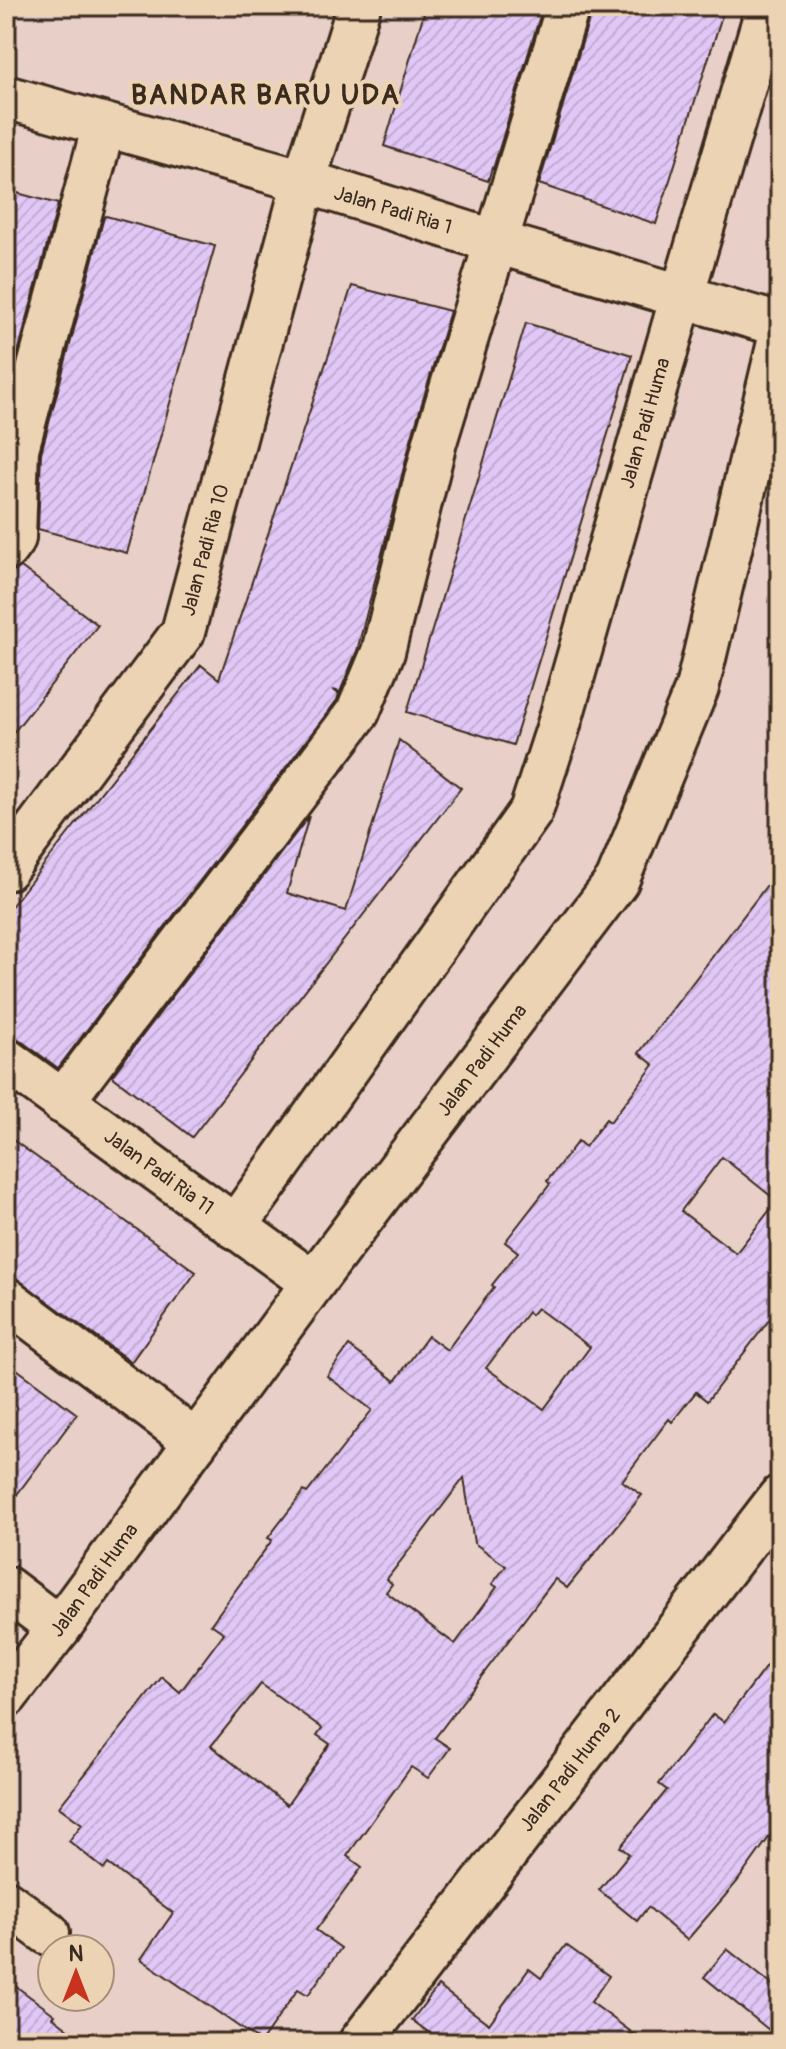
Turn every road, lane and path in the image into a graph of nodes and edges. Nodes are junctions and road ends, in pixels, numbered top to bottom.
1 (359, 6) edge
2 (568, 6) edge
3 (768, 6) edge
4 (6, 97) edge
5 (104, 125) junction
6 (304, 181) junction
7 (496, 242) junction
8 (682, 296) junction
9 (780, 325) edge
10 (780, 338) edge
11 (6, 549) edge
12 (6, 869) edge
13 (6, 1060) edge
14 (62, 1102) junction
15 (235, 1227) junction
16 (313, 1283) junction
17 (6, 1299) edge
18 (196, 1442) junction
19 (780, 1497) edge
20 (6, 1588) edge
21 (59, 1628) junction
22 (6, 1696) edge
23 (6, 1902) edge
24 (48, 1933) dead end
25 (360, 2043) edge

1 - 6 street, Jalan Padi Ria 10
2 - 7 street
3 - 8 street, Jalan Padi Huma
4 - 5 street, Jalan Padi Ria 1
5 - 6 street, Jalan Padi Ria 1
5 - 11 street
6 - 7 street, Jalan Padi Ria 1
6 - 12 street, Jalan Padi Ria 10
7 - 8 street, Jalan Padi Ria 1
7 - 14 street
8 - 9 street, Jalan Padi Ria 1
8 - 15 street, Jalan Padi Huma
10 - 16 street, Jalan Padi Huma
13 - 14 street, Jalan Padi Ria 11
14 - 15 street, Jalan Padi Ria 11
15 - 16 street, Jalan Padi Ria 11
16 - 18 street, Jalan Padi Huma
17 - 18 street
18 - 21 street, Jalan Padi Huma
19 - 25 street, Jalan Padi Huma 2
20 - 21 street
21 - 22 street, Jalan Padi Huma
23 - 24 street

